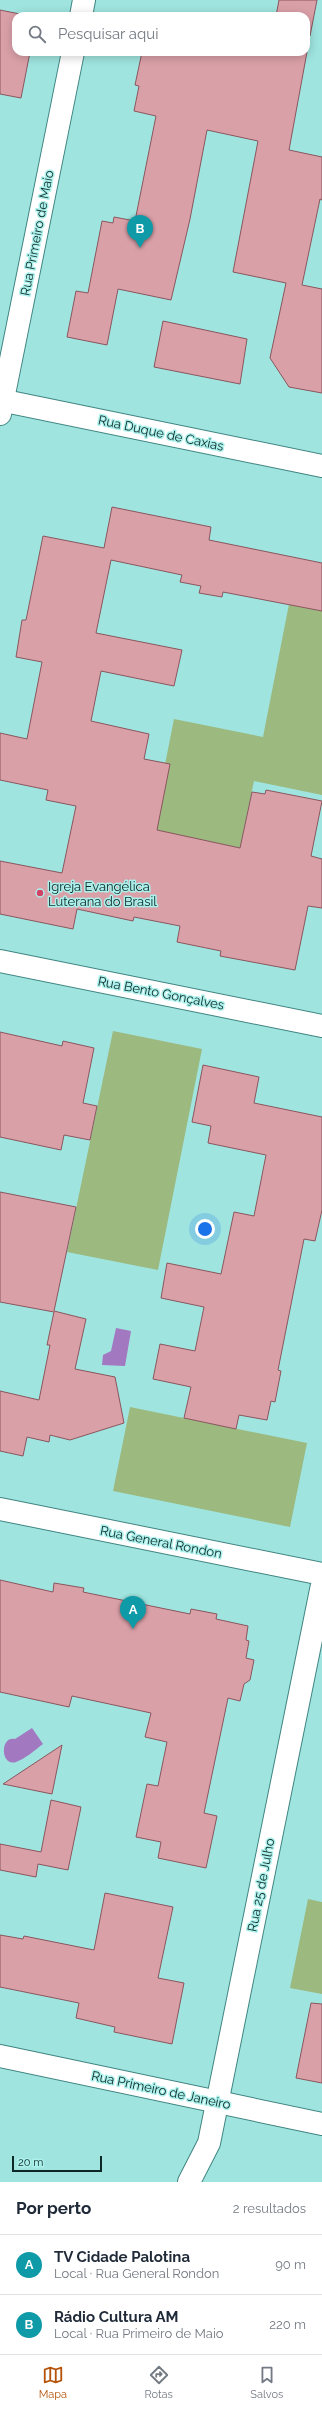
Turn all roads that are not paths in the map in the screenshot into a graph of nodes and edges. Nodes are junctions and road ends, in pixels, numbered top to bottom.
1 (84, 0) edge
2 (82, 12) edge
3 (72, 56) edge
4 (1, 405) edge
5 (322, 466) edge
6 (0, 961) edge
7 (322, 1026) edge
8 (0, 1509) edge
9 (322, 1574) edge
10 (322, 1585) edge
11 (0, 2056) edge
12 (217, 2102) junction
13 (322, 2124) edge
14 (189, 2182) edge

1 - 2 street
3 - 4 street, Rua Primeiro de Maio
4 - 5 street, Rua Duque de Caxias
6 - 7 street, Rua Bento Gonçalves
8 - 9 street, Rua General Rondon
10 - 12 street, Rua 25 de Julho
11 - 12 street, Rua Primeiro de Janeiro
12 - 13 street, Rua Primeiro de Janeiro
12 - 14 street, Rua 25 de Julho

